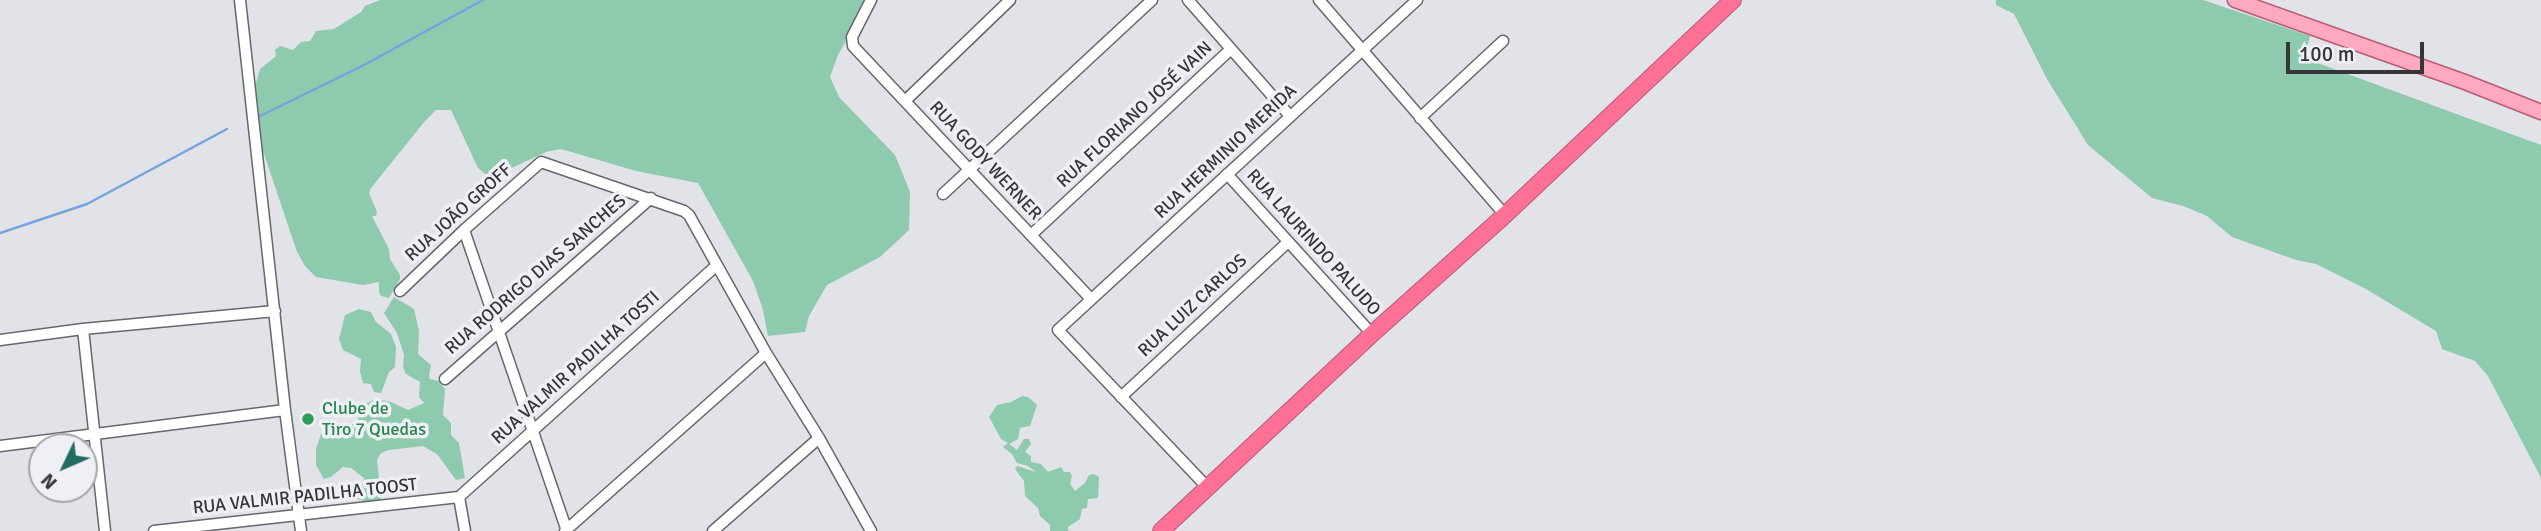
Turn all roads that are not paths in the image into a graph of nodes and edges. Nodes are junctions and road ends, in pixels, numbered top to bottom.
1 (240, 0) edge
2 (871, 0) edge
3 (1152, 0) edge
4 (1188, 0) edge
5 (1319, 0) edge
6 (1418, 0) edge
7 (2235, 0) edge
8 (1732, 1) edge
9 (1003, 2) edge
10 (1503, 41) dead end
11 (1231, 49) junction
12 (1363, 50) junction
13 (905, 101) junction
14 (2541, 112) edge
15 (1290, 116) junction
16 (1420, 118) junction
17 (969, 170) junction
18 (1227, 174) junction
19 (943, 194) dead end
20 (651, 198) junction
21 (1504, 215) junction
22 (464, 230) junction
23 (1031, 235) junction
24 (1288, 242) junction
25 (717, 265) junction
26 (400, 291) dead end
27 (1091, 299) junction
28 (275, 311) junction
29 (83, 330) junction
30 (499, 333) junction
31 (1372, 334) junction
32 (0, 340) edge
33 (766, 353) junction
34 (445, 379) dead end
35 (1121, 397) junction
36 (285, 410) junction
37 (532, 430) junction
38 (95, 433) edge
39 (98, 436) edge
40 (819, 438) junction
41 (28, 443) edge
42 (0, 446) edge
43 (98, 464) edge
44 (1208, 488) junction
45 (460, 497) junction
46 (299, 516) junction
47 (866, 528) edge
48 (566, 530) edge
49 (105, 531) edge
50 (155, 531) edge
51 (301, 531) edge
52 (465, 531) edge
53 (713, 531) edge
54 (1161, 531) edge

1 - 28 street
2 - 13 street, RUA GODY WERNER
3 - 17 street
4 - 11 street
5 - 12 street
6 - 12 street, RUA HERMINIO MERIDA
7 - 14 main road
8 - 21 highway
9 - 13 street
10 - 16 street
11 - 15 street
11 - 23 street, RUA FLORIANO JOSÉ VAIN
12 - 15 street, RUA HERMINIO MERIDA
12 - 16 street
13 - 17 street, RUA GODY WERNER
15 - 18 street, RUA HERMINIO MERIDA
16 - 21 street
17 - 19 street
17 - 23 street, RUA GODY WERNER
18 - 24 street, RUA LAURINDO PALUDO
18 - 27 street, RUA HERMINIO MERIDA
20 - 22 street, RUA JOÃO GROFF
20 - 25 street
20 - 30 street, RUA RODRIGO DIAS SANCHES
21 - 31 highway
22 - 26 street, RUA JOÃO GROFF
22 - 30 street
23 - 27 street, RUA GODY WERNER
24 - 31 street, RUA LAURINDO PALUDO
24 - 35 street, RUA LUIZ CARLOS
25 - 33 street
25 - 37 street, RUA VALMIR PADILHA TOSTI
27 - 35 street, RUA HERMINIO MERIDA
28 - 29 street
28 - 36 street
29 - 32 street
29 - 38 street
30 - 34 street, RUA RODRIGO DIAS SANCHES
30 - 37 street
31 - 44 highway
33 - 40 street
33 - 48 street
35 - 44 street
36 - 39 street
36 - 46 street
37 - 45 street, RUA VALMIR PADILHA TOSTI
37 - 48 street
40 - 47 street
40 - 53 street
41 - 42 street
43 - 49 street
44 - 54 highway
45 - 46 street, RUA VALMIR PADILHA TOOST
45 - 52 street
46 - 50 street, RUA VALMIR PADILHA TOOST
46 - 51 street

